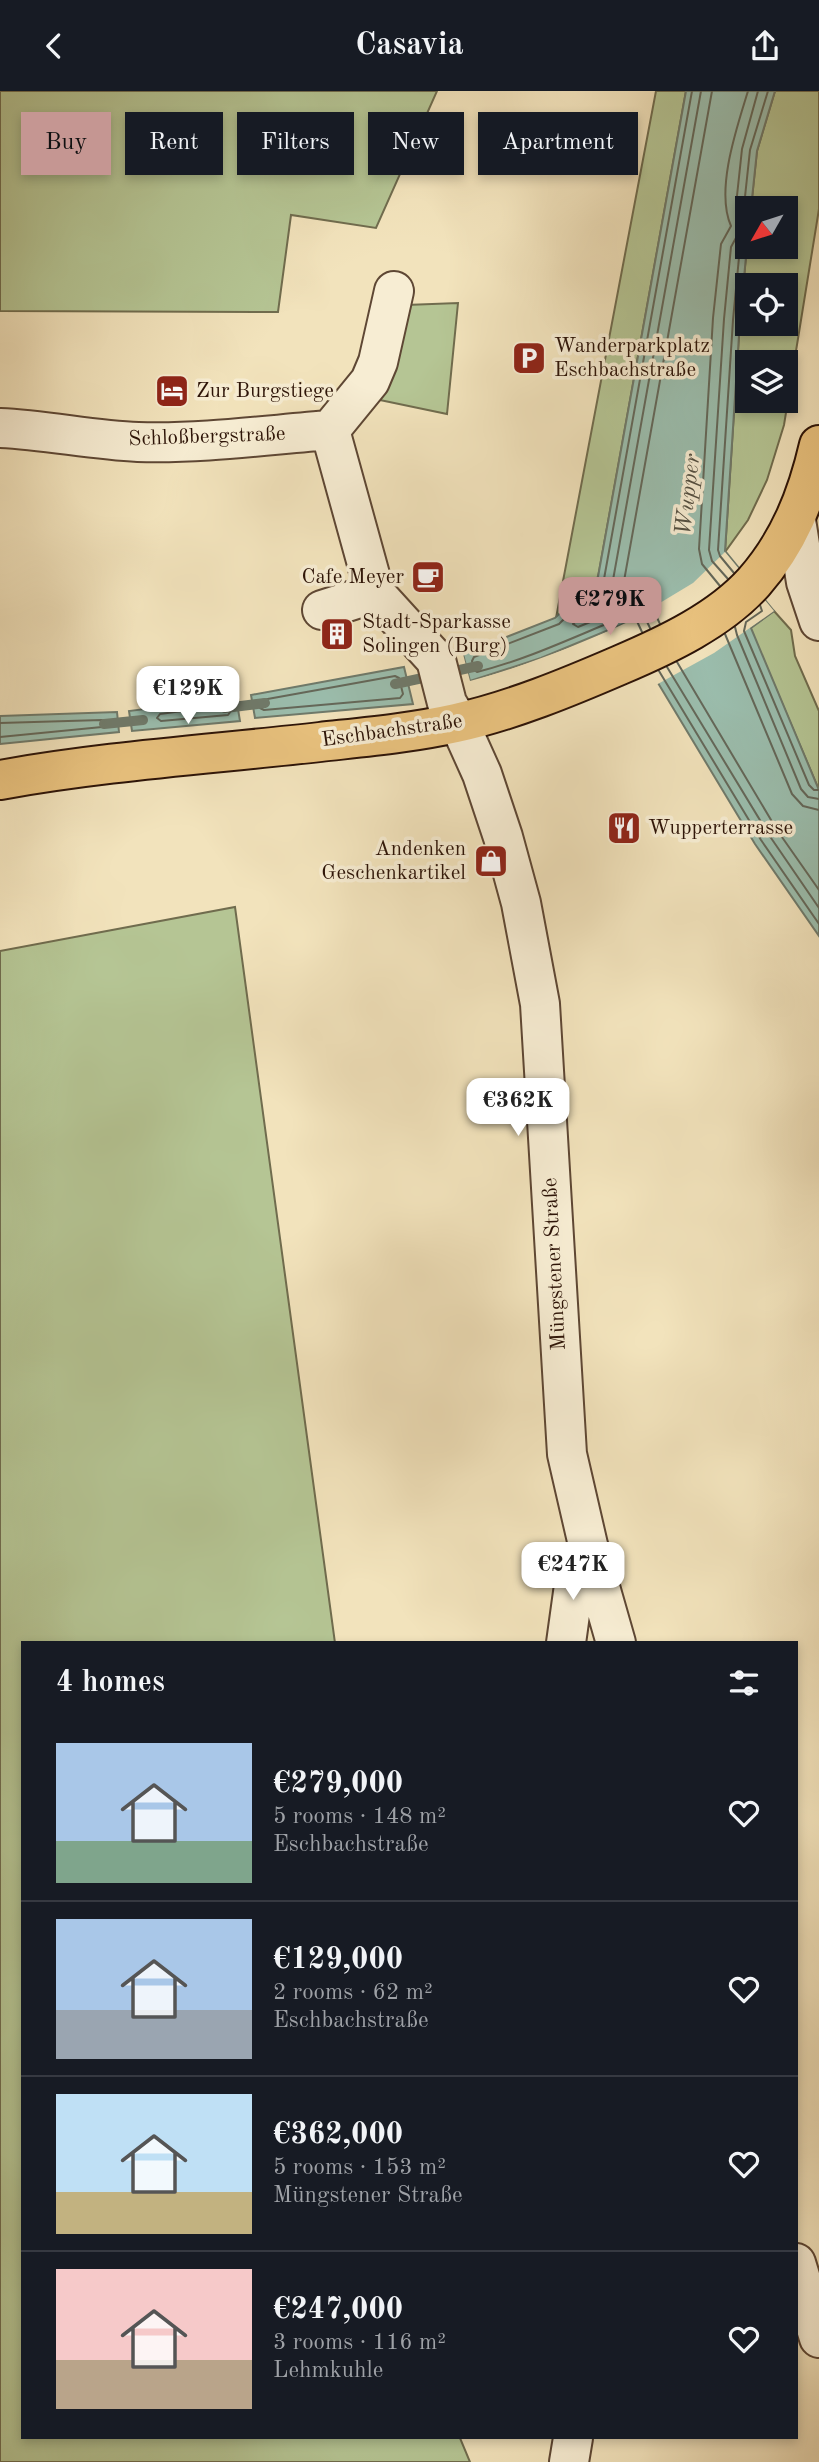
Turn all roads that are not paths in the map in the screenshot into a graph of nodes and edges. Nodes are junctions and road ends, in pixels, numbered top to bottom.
1 (394, 291) dead end
2 (0, 428) edge
3 (330, 431) junction
4 (819, 445) edge
5 (796, 520) junction
6 (375, 593) junction
7 (322, 610) dead end
8 (819, 621) edge
9 (463, 714) junction
10 (0, 780) edge
11 (588, 1545) junction
12 (566, 1641) edge
13 (615, 1641) edge
14 (798, 2270) edge
15 (819, 2338) edge
16 (573, 2439) edge
17 (569, 2462) edge

1 - 3 street
2 - 3 street, Schloßbergstraße
3 - 6 street
4 - 5 main road, Eschbachstraße
5 - 8 street
5 - 9 main road, Eschbachstraße
6 - 7 street
6 - 9 street
9 - 10 main road, Eschbachstraße
9 - 11 street, Müngstener Straße
11 - 12 street
11 - 13 street, Müngstener Straße
14 - 15 street
16 - 17 street

